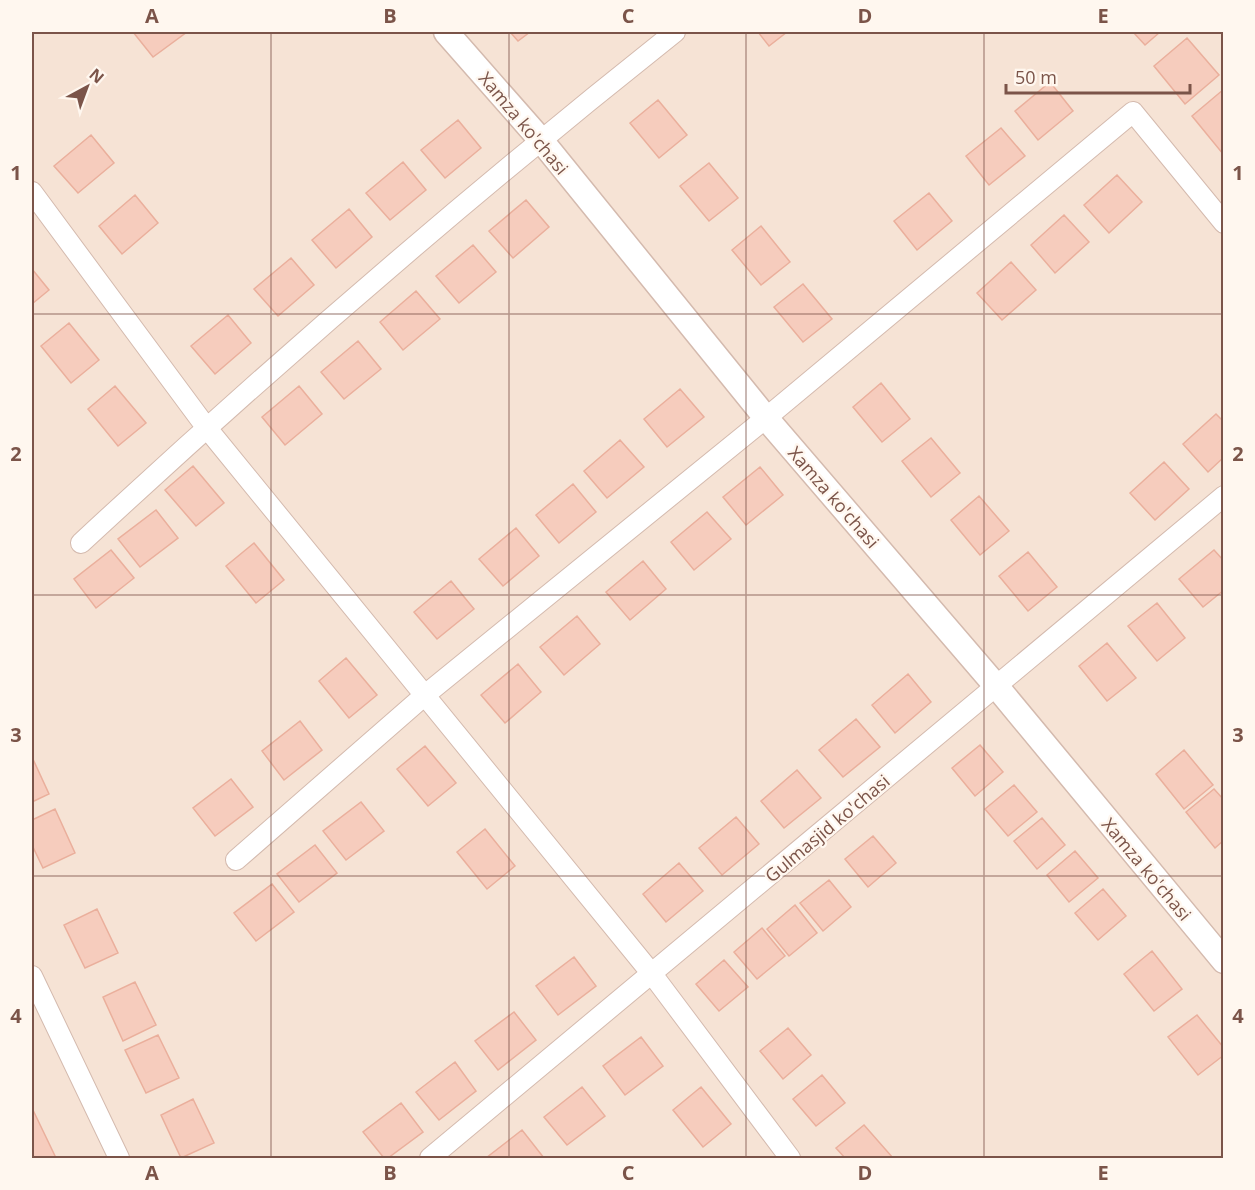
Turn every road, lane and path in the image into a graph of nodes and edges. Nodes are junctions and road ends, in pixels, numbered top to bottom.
1 (446, 32) edge
2 (675, 32) edge
3 (540, 139) junction
4 (32, 192) edge
5 (1224, 223) edge
6 (766, 418) junction
7 (206, 427) junction
8 (1224, 496) edge
9 (81, 543) dead end
10 (997, 687) junction
11 (425, 695) junction
12 (236, 860) dead end
13 (1224, 961) edge
14 (652, 974) junction
15 (32, 976) edge
16 (119, 1158) edge
17 (430, 1158) edge
18 (790, 1158) edge

1 - 3 street, Xamza ko'chasi
2 - 3 street
3 - 6 street, Xamza ko'chasi
3 - 7 street
4 - 7 street
5 - 6 street
6 - 10 street, Xamza ko'chasi
6 - 11 street
7 - 9 street
7 - 11 street
8 - 10 street, Gulmasjid ko'chasi
10 - 13 street, Xamza ko'chasi
10 - 14 street, Gulmasjid ko'chasi
11 - 12 street
11 - 14 street
14 - 17 street, Gulmasjid ko'chasi
14 - 18 street
15 - 16 street

